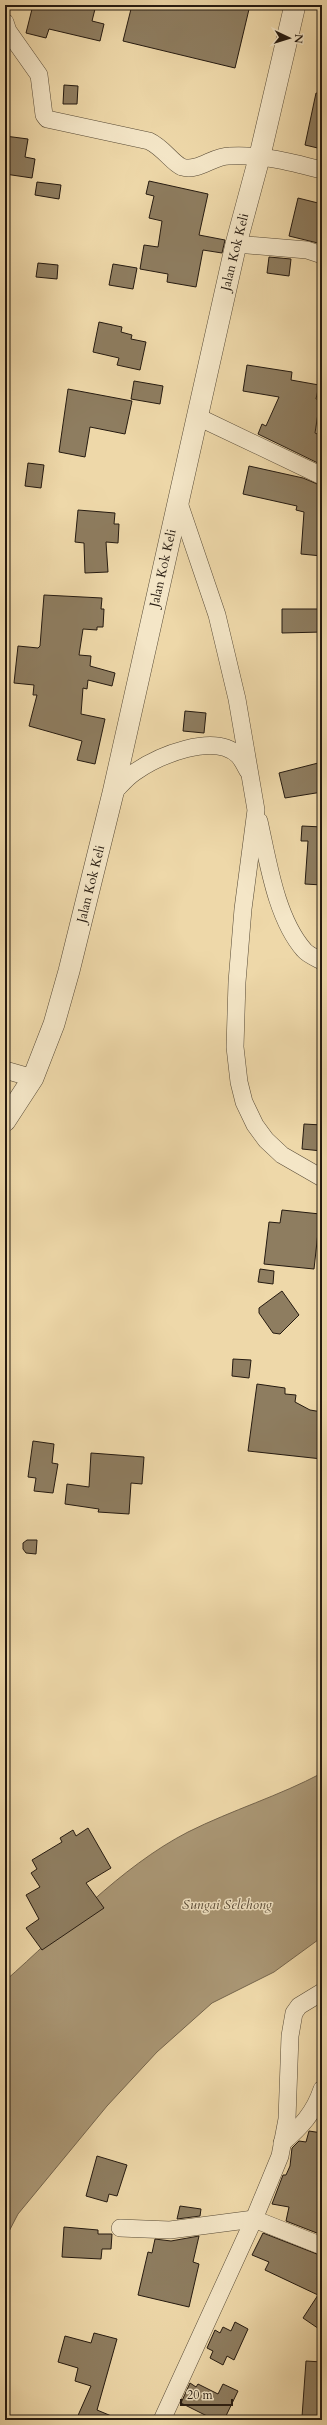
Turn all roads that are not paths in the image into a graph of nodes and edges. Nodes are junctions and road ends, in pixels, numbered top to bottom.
1 (294, 5) edge
2 (5, 22) edge
3 (260, 155) junction
4 (322, 170) edge
5 (236, 244) junction
6 (322, 255) edge
7 (198, 417) junction
8 (322, 476) edge
9 (178, 500) junction
10 (250, 775) junction
11 (113, 793) junction
12 (256, 810) junction
13 (322, 961) edge
14 (5, 1070) edge
15 (33, 1078) junction
16 (5, 1121) edge
17 (322, 1178) edge
18 (322, 1992) edge
19 (322, 2089) edge
20 (282, 2143) junction
21 (254, 2219) junction
22 (120, 2228) dead end
23 (322, 2246) edge
24 (162, 2420) edge

1 - 3 street, Jalan Kok Keli
2 - 3 street
3 - 4 street
3 - 5 street, Jalan Kok Keli
5 - 6 street
5 - 7 street, Jalan Kok Keli
7 - 8 street
7 - 9 street, Jalan Kok Keli
9 - 10 street
9 - 11 street, Jalan Kok Keli
10 - 11 street
10 - 12 street
11 - 15 street, Jalan Kok Keli
12 - 13 street
12 - 17 street
14 - 15 street
15 - 16 street, Jalan Kok Keli
18 - 20 street
19 - 20 street
20 - 21 street
21 - 22 street
21 - 23 street
21 - 24 street

